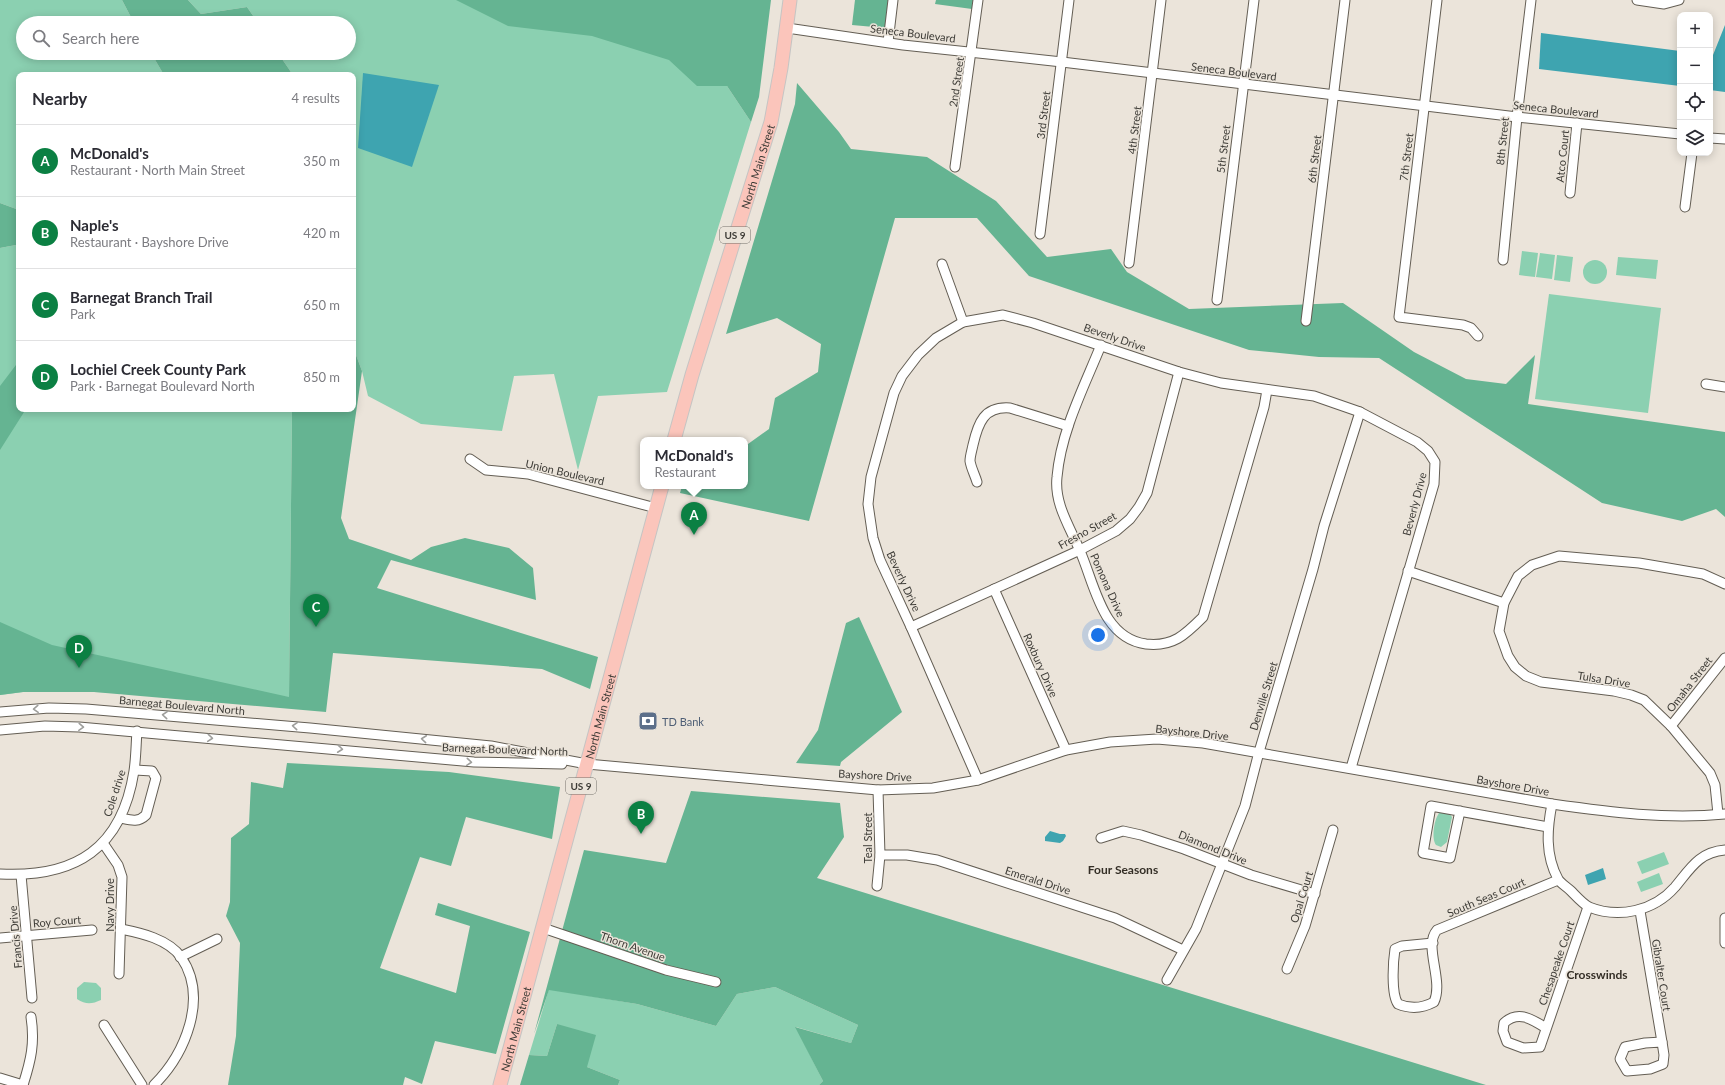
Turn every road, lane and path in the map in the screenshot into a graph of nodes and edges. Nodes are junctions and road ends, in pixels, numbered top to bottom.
1 (790, 0) edge
2 (893, 0) edge
3 (978, 0) edge
4 (1069, 0) edge
5 (1161, 0) edge
6 (1254, 0) edge
7 (1345, 0) edge
8 (1436, 0) edge
9 (1531, 0) edge
10 (1637, 0) edge
11 (1679, 0) edge
12 (787, 28) junction
13 (888, 42) junction
14 (972, 52) junction
15 (1062, 62) junction
16 (1153, 74) junction
17 (1243, 85) junction
18 (1334, 94) junction
19 (1424, 105) junction
20 (1517, 117) junction
21 (1577, 123) junction
22 (1677, 134) edge
23 (1713, 138) edge
24 (1725, 139) edge
25 (1692, 156) edge
26 (956, 167) dead end
27 (1570, 193) dead end
28 (1685, 207) dead end
29 (1040, 234) dead end
30 (1502, 260) dead end
31 (1129, 263) dead end
32 (942, 264) dead end
33 (1217, 300) dead end
34 (1306, 321) dead end
35 (963, 322) junction
36 (1478, 336) dead end
37 (1101, 345) junction
38 (1179, 372) junction
39 (1706, 384) dead end
40 (1725, 387) edge
41 (1267, 390) junction
42 (1360, 412) junction
43 (1068, 426) junction
44 (675, 437) edge
45 (470, 459) dead end
46 (977, 482) dead end
47 (661, 489) edge
48 (656, 508) junction
49 (1080, 550) junction
50 (1408, 571) junction
51 (1725, 584) edge
52 (994, 588) junction
53 (1504, 603) junction
54 (911, 627) junction
55 (1725, 658) edge
56 (0, 712) edge
57 (1671, 726) junction
58 (0, 730) edge
59 (137, 731) junction
60 (1066, 750) junction
61 (1259, 752) junction
62 (587, 764) junction
63 (1351, 768) junction
64 (134, 770) junction
65 (978, 780) junction
66 (878, 790) junction
67 (1552, 804) junction
68 (1460, 811) junction
69 (1722, 814) edge
70 (120, 818) junction
71 (1548, 828) junction
72 (1333, 830) dead end
73 (1101, 838) dead end
74 (103, 843) junction
75 (1725, 850) edge
76 (880, 855) junction
77 (1222, 864) junction
78 (0, 874) edge
79 (21, 874) junction
80 (1558, 880) junction
81 (877, 886) dead end
82 (1315, 894) junction
83 (1588, 907) junction
84 (1640, 911) junction
85 (1725, 918) edge
86 (121, 928) junction
87 (543, 928) junction
88 (92, 930) dead end
89 (27, 935) junction
90 (0, 938) edge
91 (217, 939) dead end
92 (1432, 943) junction
93 (1725, 943) edge
94 (1183, 950) junction
95 (180, 957) junction
96 (1287, 969) dead end
97 (119, 974) dead end
98 (1167, 980) dead end
99 (716, 982) dead end
100 (32, 998) dead end
101 (31, 1017) dead end
102 (104, 1025) dead end
103 (1546, 1028) junction
104 (1662, 1042) junction
105 (0, 1078) edge
106 (23, 1085) edge
107 (142, 1085) edge
108 (154, 1085) edge
109 (500, 1085) edge

1 - 12 highway, US 9
2 - 13 street
3 - 14 street, 2nd Street
4 - 15 street, 3rd Street
5 - 16 street, 4th Street
6 - 17 street, 5th Street
7 - 18 street, 6th Street
8 - 19 street, 7th Street
9 - 20 street, 8th Street
10 - 11 street
12 - 13 street, Seneca Boulevard
12 - 44 highway, North Main Street / US 9
13 - 14 street, Seneca Boulevard
14 - 15 street, Seneca Boulevard
14 - 26 street, 2nd Street
15 - 16 street, Seneca Boulevard
15 - 29 street, 3rd Street
16 - 17 street, Seneca Boulevard
16 - 31 street, 4th Street
17 - 18 street, Seneca Boulevard
17 - 33 street, 5th Street
18 - 19 street, Seneca Boulevard
18 - 34 street, 6th Street
19 - 20 street, Seneca Boulevard
19 - 36 street, 7th Street
20 - 21 street, Seneca Boulevard
20 - 30 street, 8th Street
21 - 22 street, Seneca Boulevard
21 - 27 street, Atco Court
23 - 24 street
25 - 28 street
32 - 35 street
35 - 37 street, Beverly Drive
35 - 54 street, Beverly Drive
37 - 38 street, Beverly Drive
37 - 43 street, Pomona Drive
38 - 41 street, Beverly Drive
38 - 49 street, Fresno Street
39 - 40 street
41 - 42 street, Beverly Drive
41 - 49 street, Pomona Drive
42 - 50 street, Beverly Drive
42 - 61 street, Denville Street
43 - 46 street
43 - 49 street, Pomona Drive
45 - 48 street, Union Boulevard
47 - 48 highway, North Main Street / US 9
48 - 62 highway, North Main Street / US 9
49 - 52 street, Fresno Street
50 - 53 street
50 - 63 street, Beverly Drive
51 - 53 street, Tulsa Drive
52 - 54 street, Fresno Street
52 - 60 street, Roxbury Drive
53 - 57 street, Tulsa Drive
54 - 65 street, Beverly Drive
55 - 57 street, Omaha Street
62 -> 56 street, Barnegat Boulevard North
57 - 69 street, Tulsa Drive
58 -> 59 street, Barnegat Boulevard North
59 -> 62 street, Barnegat Boulevard North
59 - 64 street, Cole drive
60 - 61 street, Bayshore Drive
60 - 65 street, Bayshore Drive
61 - 63 street, Bayshore Drive
61 - 77 street, Denville Street
62 - 66 street, Bayshore Drive
62 - 87 highway, North Main Street / US 9
63 - 67 street, Bayshore Drive
64 - 70 street, Cole drive
64 - 70 street
65 - 66 street, Bayshore Drive
66 - 76 street, Teal Street
67 - 69 street, Bayshore Drive
67 - 71 street
68 - 68 street
68 - 71 street
70 - 74 street, Cole drive
71 - 80 street
72 - 82 street, Opal Court
73 - 77 street, Diamond Drive
74 - 79 street, Cole drive
74 - 86 street, Navy Drive
75 - 84 street
76 - 81 street, Teal Street
76 - 94 street, Emerald Drive
77 - 82 street, Diamond Drive
77 - 94 street, Denville Street
78 - 79 street, Cole drive
79 - 89 street, Francis Drive
80 - 83 street
80 - 92 street, South Seas Court
82 - 96 street, Opal Court
83 - 84 street
83 - 103 street, Chesapeake Court
84 - 104 street, Gibralter Court
85 - 93 street
86 - 95 street
86 - 97 street, Navy Drive
87 - 99 street, Thorn Avenue
87 - 109 highway, North Main Street / US 9
88 - 89 street, Roy Court
89 - 90 street, Roy Court
89 - 100 street, Francis Drive
91 - 95 street
92 - 92 street
94 - 98 street, Denville Street
95 - 108 street
101 - 106 street
102 - 107 street
103 - 103 street, Chesapeake Court
104 - 104 street, Gibralter Court
105 - 106 street

